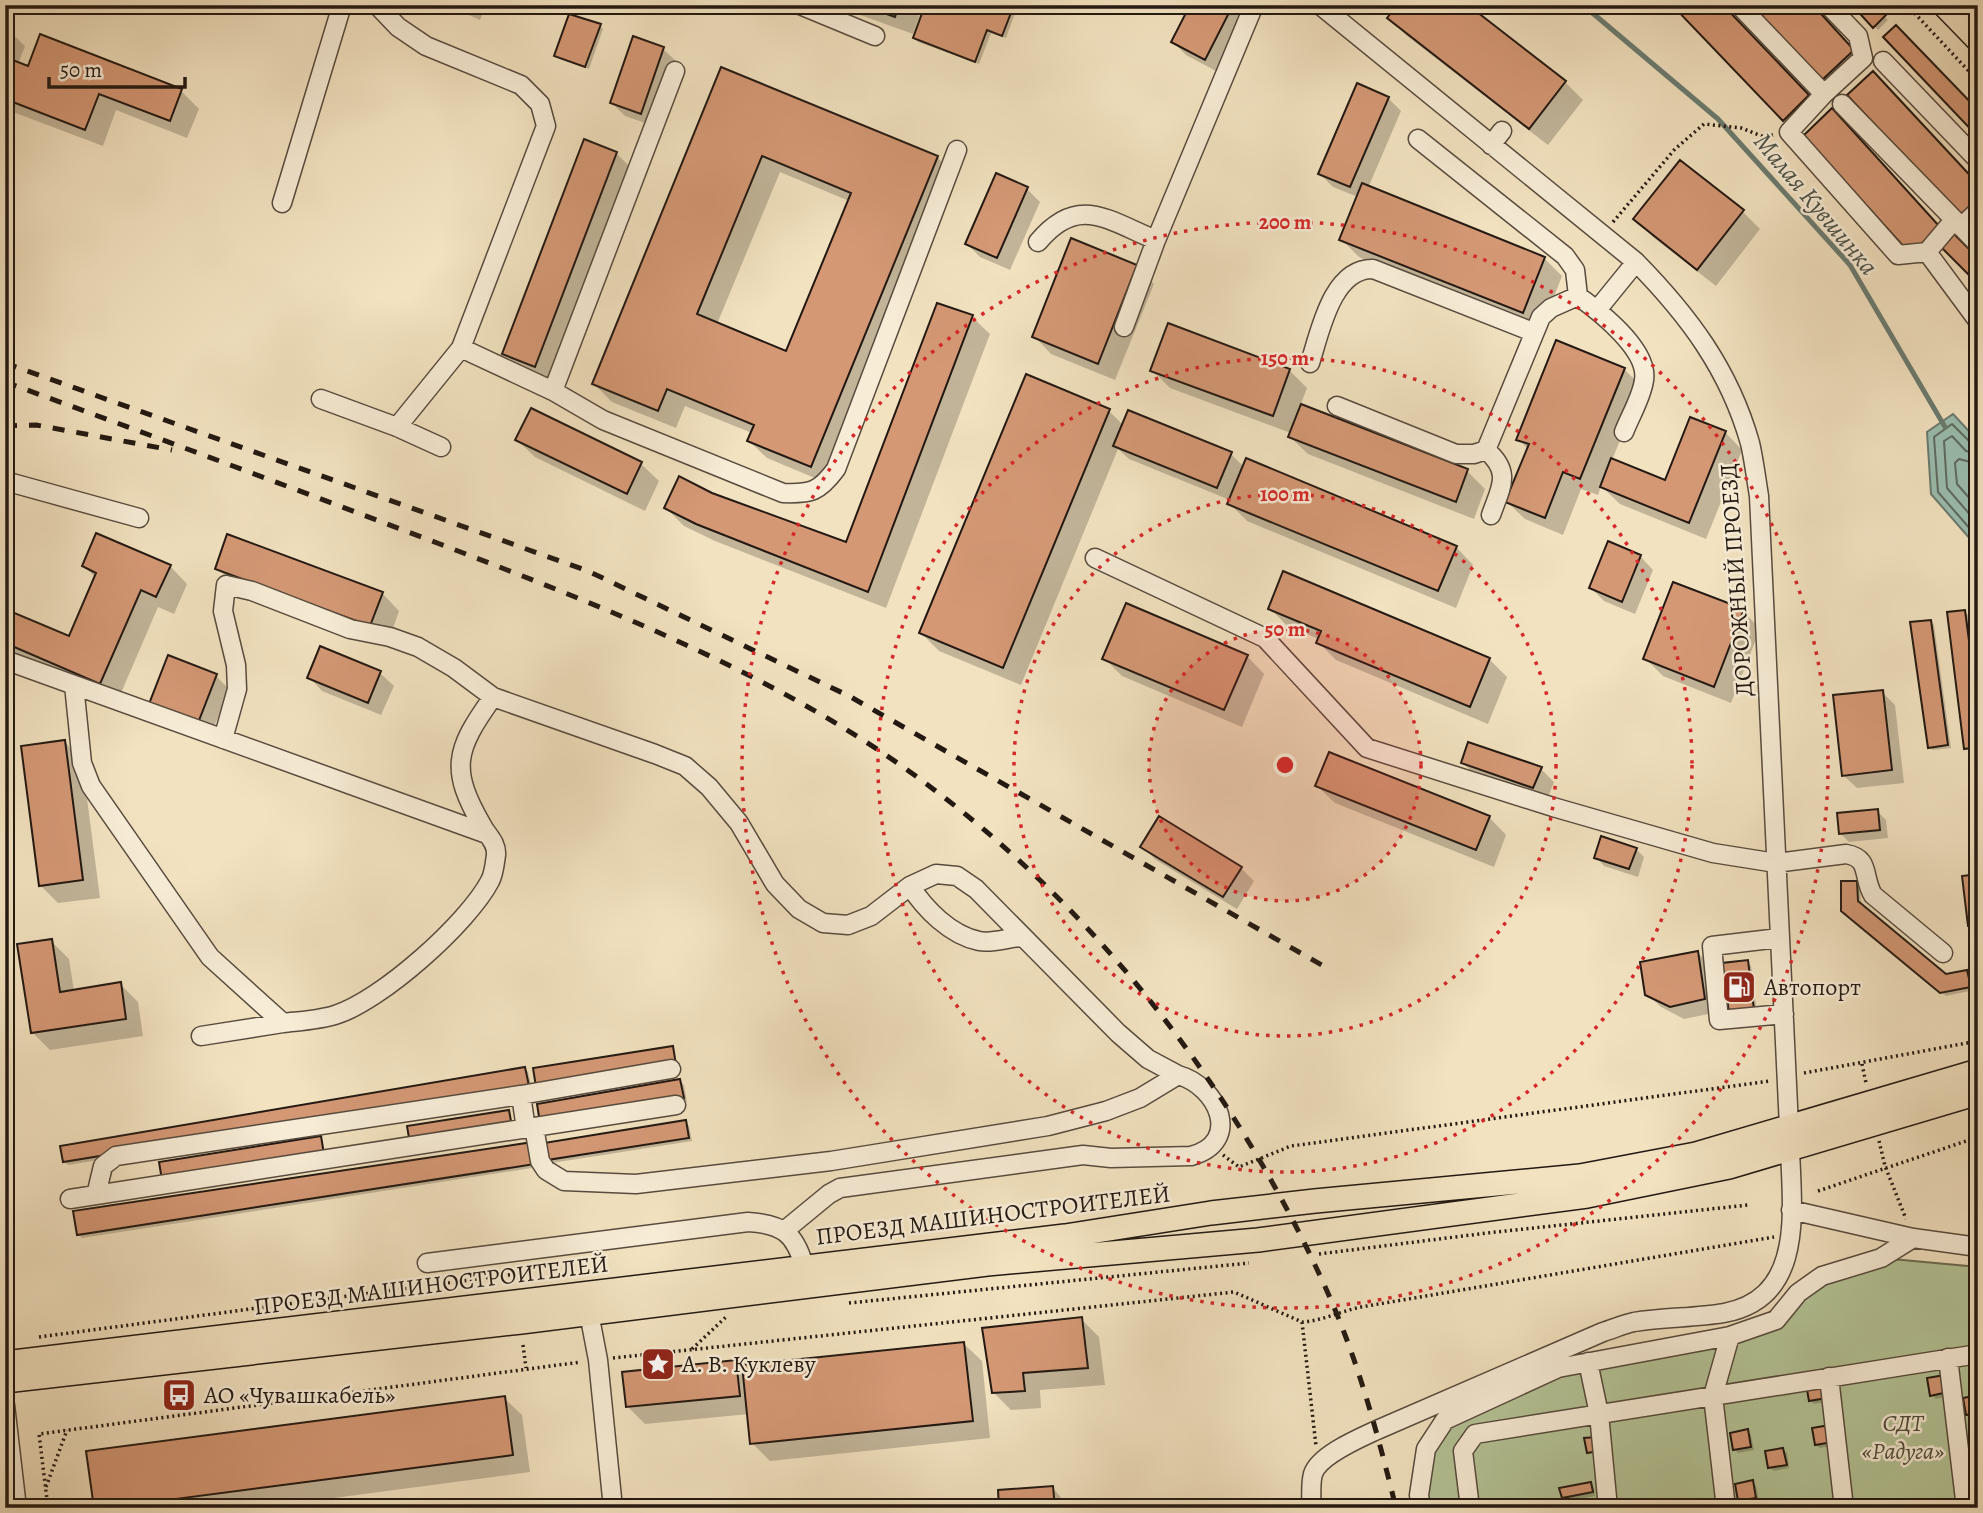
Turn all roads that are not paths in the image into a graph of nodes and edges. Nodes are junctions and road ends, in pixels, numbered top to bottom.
1 (342, 5) edge
2 (377, 5) edge
3 (800, 5) edge
4 (1254, 5) edge
5 (1320, 5) edge
6 (1739, 5) edge
7 (1828, 5) edge
8 (1944, 5) edge
9 (875, 36) dead end
10 (1978, 40) edge
11 (1883, 61) dead end
12 (675, 71) dead end
13 (1824, 94) junction
14 (1842, 104) dead end
15 (1418, 139) dead end
16 (957, 150) dead end
17 (1978, 160) edge
18 (282, 203) dead end
19 (1978, 211) edge
20 (1958, 223) junction
21 (1156, 240) junction
22 (1038, 242) dead end
23 (1978, 244) edge
24 (1927, 252) junction
25 (1636, 262) junction
26 (1578, 296) junction
27 (1597, 310) junction
28 (1978, 321) edge
29 (1124, 327) dead end
30 (1533, 332) junction
31 (461, 348) junction
32 (1310, 363) dead end
33 (553, 391) junction
34 (321, 399) dead end
35 (1337, 407) dead end
36 (397, 427) junction
37 (1624, 432) dead end
38 (441, 447) dead end
39 (1486, 450) junction
40 (5, 481) edge
41 (1491, 515) dead end
42 (139, 518) dead end
43 (1095, 558) dead end
44 (5, 660) edge
45 (74, 685) junction
46 (493, 697) junction
47 (223, 739) junction
48 (487, 834) junction
49 (1776, 863) junction
50 (910, 886) junction
51 (1023, 937) junction
52 (1779, 938) junction
53 (1943, 953) dead end
54 (1784, 1014) junction
55 (283, 1023) junction
56 (201, 1036) dead end
57 (671, 1069) dead end
58 (1978, 1071) edge
59 (1178, 1075) junction
60 (1978, 1093) edge
61 (521, 1094) junction
62 (676, 1105) dead end
63 (530, 1128) junction
64 (1789, 1138) junction
65 (96, 1195) junction
66 (70, 1199) dead end
67 (1791, 1210) junction
68 (784, 1231) junction
69 (1913, 1238) junction
70 (1978, 1247) edge
71 (427, 1263) dead end
72 (805, 1276) junction
73 (587, 1303) junction
74 (1730, 1336) junction
75 (1978, 1354) edge
76 (1948, 1358) junction
77 (1588, 1362) junction
78 (5, 1363) edge
79 (1829, 1377) junction
80 (5, 1381) edge
81 (1713, 1396) junction
82 (5, 1405) edge
83 (1599, 1414) junction
84 (17, 1508) edge
85 (613, 1508) edge
86 (1311, 1508) edge
87 (1421, 1508) edge
88 (1470, 1508) edge
89 (1608, 1508) edge
90 (1726, 1508) edge
91 (1844, 1508) edge
92 (1966, 1508) edge

1 - 18 street
2 - 31 street
3 - 9 street
4 - 21 street
5 - 25 street, ДОРОЖНЫЙ ПРОЕЗД
6 - 13 street
7 - 13 street
8 - 10 main road
11 - 17 street
12 - 33 street
13 - 24 street
14 - 20 street
15 - 26 street
16 - 33 street
19 - 20 street
20 - 23 street
20 - 24 street
21 - 22 street
21 - 29 street
24 - 28 street
25 - 27 street
25 - 49 street, ДОРОЖНЫЙ ПРОЕЗД
26 - 27 street
26 - 30 street
27 - 37 street
30 - 32 street
30 - 39 street
31 - 33 street
31 - 36 street
34 - 36 street
35 - 39 street
36 - 38 street
39 - 41 street
40 - 42 street
43 - 49 street
44 - 45 street
45 - 47 street
45 - 55 street
46 - 47 street
46 - 48 street
46 - 50 street
47 - 48 street
48 - 55 street
49 - 52 street, ДОРОЖНЫЙ ПРОЕЗД
49 - 53 street
50 - 51 street
50 - 51 street
51 - 59 street
52 - 54 street, ДОРОЖНЫЙ ПРОЕЗД
52 - 54 street
54 - 64 street, ДОРОЖНЫЙ ПРОЕЗД
55 - 56 street
57 - 61 street
58 - 64 main road, ПРОЕЗД МАШИНОСТРОИТЕЛЕЙ
59 - 63 street
59 - 68 street
60 - 64 main road, ПРОЕЗД МАШИНОСТРОИТЕЛЕЙ
61 - 63 street
61 - 65 street
62 - 63 street
63 - 65 street
64 - 67 street, ДОРОЖНЫЙ ПРОЕЗД
64 - 72 main road, ПРОЕЗД МАШИНОСТРОИТЕЛЕЙ
64 - 72 main road, ПРОЕЗД МАШИНОСТРОИТЕЛЕЙ
65 - 66 street
67 - 69 street
67 - 86 street, ДОРОЖНЫЙ ПРОЕЗД
68 - 71 street
68 - 72 street
69 - 70 street
69 - 74 street
72 - 73 main road, ПРОЕЗД МАШИНОСТРОИТЕЛЕЙ
73 - 78 main road, ПРОЕЗД МАШИНОСТРОИТЕЛЕЙ
73 - 80 main road, ПРОЕЗД МАШИНОСТРОИТЕЛЕЙ
73 - 85 street
74 - 77 street
74 - 81 street
75 - 76 street
76 - 79 street
76 - 92 street
77 - 83 street
77 - 87 street
79 - 81 street
79 - 91 street
81 - 83 street
81 - 90 street
82 - 84 street
83 - 88 street
83 - 89 street

